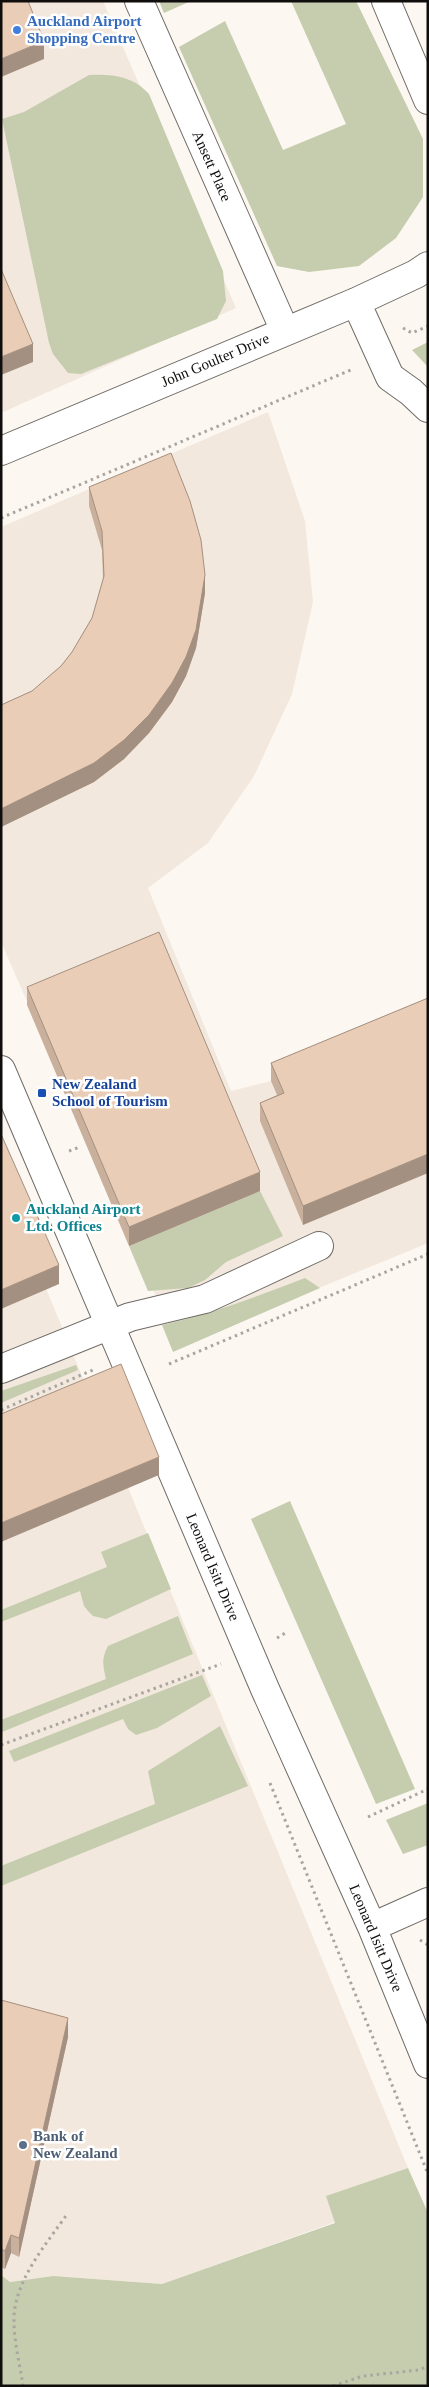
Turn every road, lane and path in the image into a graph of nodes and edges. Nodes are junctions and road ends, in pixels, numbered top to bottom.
1 (139, 1) edge
2 (386, 1) edge
3 (428, 100) edge
4 (428, 266) edge
5 (356, 302) junction
6 (285, 330) junction
7 (412, 333) dead end
8 (382, 357) junction
9 (428, 408) edge
10 (1, 451) edge
11 (1, 518) edge
12 (1, 1070) edge
13 (319, 1246) dead end
14 (428, 1254) edge
15 (111, 1326) junction
16 (170, 1364) dead end
17 (98, 1368) dead end
18 (1, 1369) edge
19 (1, 1410) edge
20 (287, 1632) dead end
21 (249, 1651) junction
22 (219, 1656) dead end
23 (222, 1664) junction
24 (225, 1672) dead end
25 (1, 1745) edge
26 (267, 1774) dead end
27 (428, 1790) edge
28 (368, 1817) dead end
29 (428, 1902) edge
30 (372, 1927) junction
31 (420, 1940) dead end
32 (428, 1945) edge
33 (428, 2064) edge
34 (428, 2174) edge
35 (68, 2213) dead end
36 (428, 2366) edge
37 (23, 2386) edge
38 (333, 2386) edge

1 - 6 street, Ansett Place
2 - 3 street
4 - 5 street, John Goulter Drive
5 - 6 street, John Goulter Drive
5 - 8 street
6 - 10 street, John Goulter Drive
7 - 8 path
8 - 9 street
8 - 11 path
12 - 15 street, Leonard Isitt Drive
13 - 15 street
14 - 16 path
15 - 18 street
15 - 21 street, Leonard Isitt Drive
17 - 19 path
20 - 21 path
21 - 30 street, Leonard Isitt Drive
22 - 23 path
23 - 24 path
23 - 25 path
26 - 34 path
27 - 28 path
29 - 30 street
30 - 33 street, Leonard Isitt Drive
31 - 32 path
35 - 37 path
36 - 38 path

